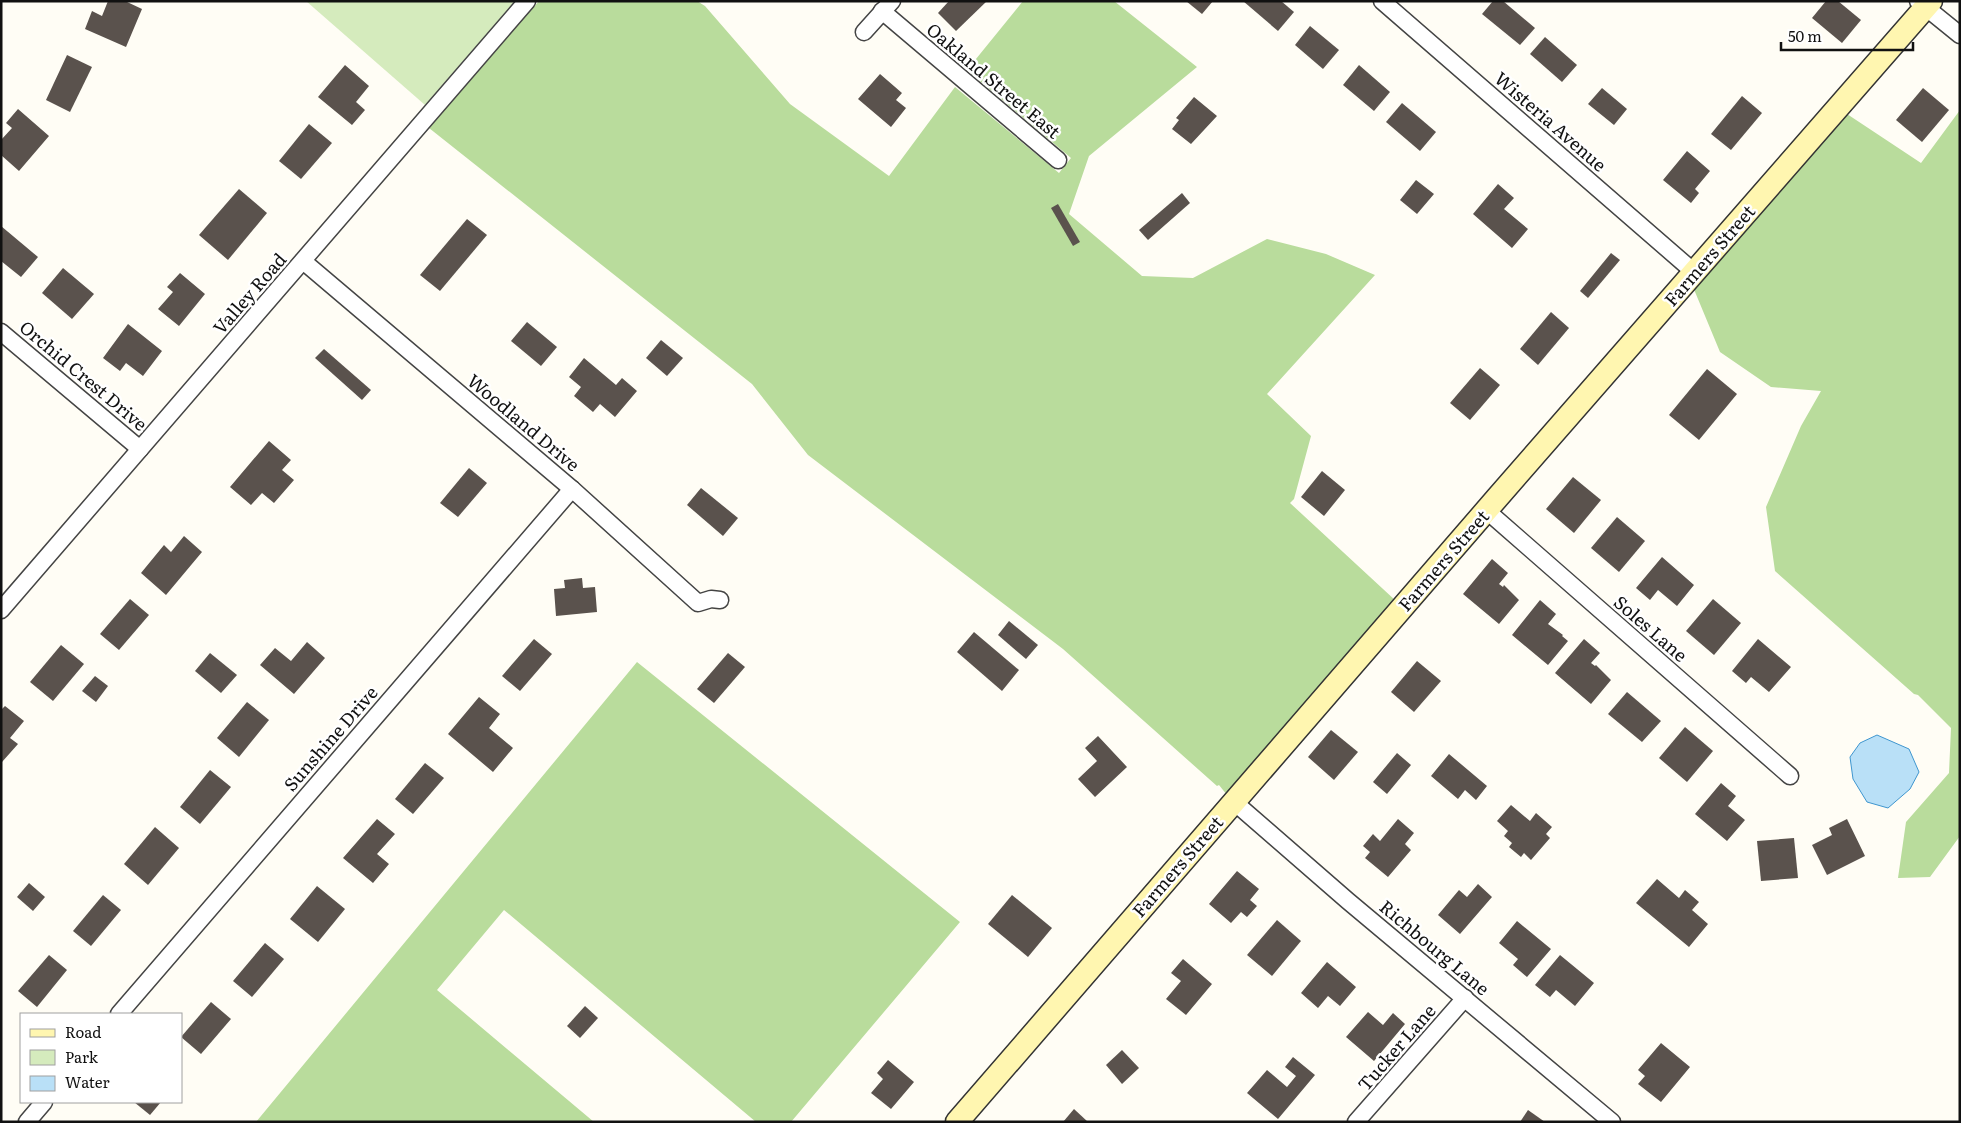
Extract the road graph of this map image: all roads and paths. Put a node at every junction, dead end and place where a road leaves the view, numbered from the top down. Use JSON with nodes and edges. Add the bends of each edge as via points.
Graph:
{"nodes":[{"id":1,"x":527,"y":1,"type":"edge"},
{"id":2,"x":1382,"y":1,"type":"edge"},
{"id":3,"x":1925,"y":3,"type":"edge"},
{"id":4,"x":887,"y":6,"type":"edge"},
{"id":5,"x":864,"y":32,"type":"dead end"},
{"id":6,"x":1960,"y":35,"type":"edge"},
{"id":7,"x":1058,"y":160,"type":"dead end"},
{"id":8,"x":303,"y":261,"type":"junction"},
{"id":9,"x":1694,"y":272,"type":"junction"},
{"id":10,"x":1,"y":332,"type":"edge"},
{"id":11,"x":140,"y":449,"type":"junction"},
{"id":12,"x":572,"y":490,"type":"junction"},
{"id":13,"x":1486,"y":510,"type":"junction"},
{"id":14,"x":720,"y":600,"type":"dead end"},
{"id":15,"x":1,"y":610,"type":"edge"},
{"id":16,"x":1790,"y":776,"type":"dead end"},
{"id":17,"x":1233,"y":801,"type":"junction"},
{"id":18,"x":1465,"y":998,"type":"junction"},
{"id":19,"x":120,"y":1013,"type":"edge"},
{"id":20,"x":43,"y":1103,"type":"edge"},
{"id":21,"x":27,"y":1122,"type":"edge"},
{"id":22,"x":957,"y":1122,"type":"edge"},
{"id":23,"x":1356,"y":1122,"type":"edge"},
{"id":24,"x":1612,"y":1122,"type":"edge"}],
"edges":[{"from":1,"to":8,"type":"street","name":"Valley Road"},
{"from":2,"to":9,"type":"street","name":"Wisteria Avenue"},
{"from":3,"to":6,"type":"street"},
{"from":3,"to":9,"type":"street","name":"Farmers Street"},
{"from":4,"to":5,"type":"street"},
{"from":4,"to":7,"type":"street","name":"Oakland Street East"},
{"from":8,"to":11,"type":"street","name":"Valley Road"},
{"from":8,"to":12,"type":"street","name":"Woodland Drive"},
{"from":9,"to":13,"type":"street","name":"Farmers Street"},
{"from":10,"to":11,"type":"street","name":"Orchid Crest Drive"},
{"from":11,"to":15,"type":"street","name":"Valley Road"},
{"from":12,"to":14,"type":"street","name":"Woodland Drive","via":[[691,598],[698,603]]},
{"from":12,"to":19,"type":"street","name":"Sunshine Drive"},
{"from":13,"to":16,"type":"street","name":"Soles Lane"},
{"from":13,"to":17,"type":"street","name":"Farmers Street"},
{"from":17,"to":18,"type":"street","name":"Richbourg Lane"},
{"from":17,"to":22,"type":"street","name":"Farmers Street"},
{"from":18,"to":23,"type":"street","name":"Tucker Lane"},
{"from":18,"to":24,"type":"street","name":"Richbourg Lane"},
{"from":20,"to":21,"type":"street"}]}
